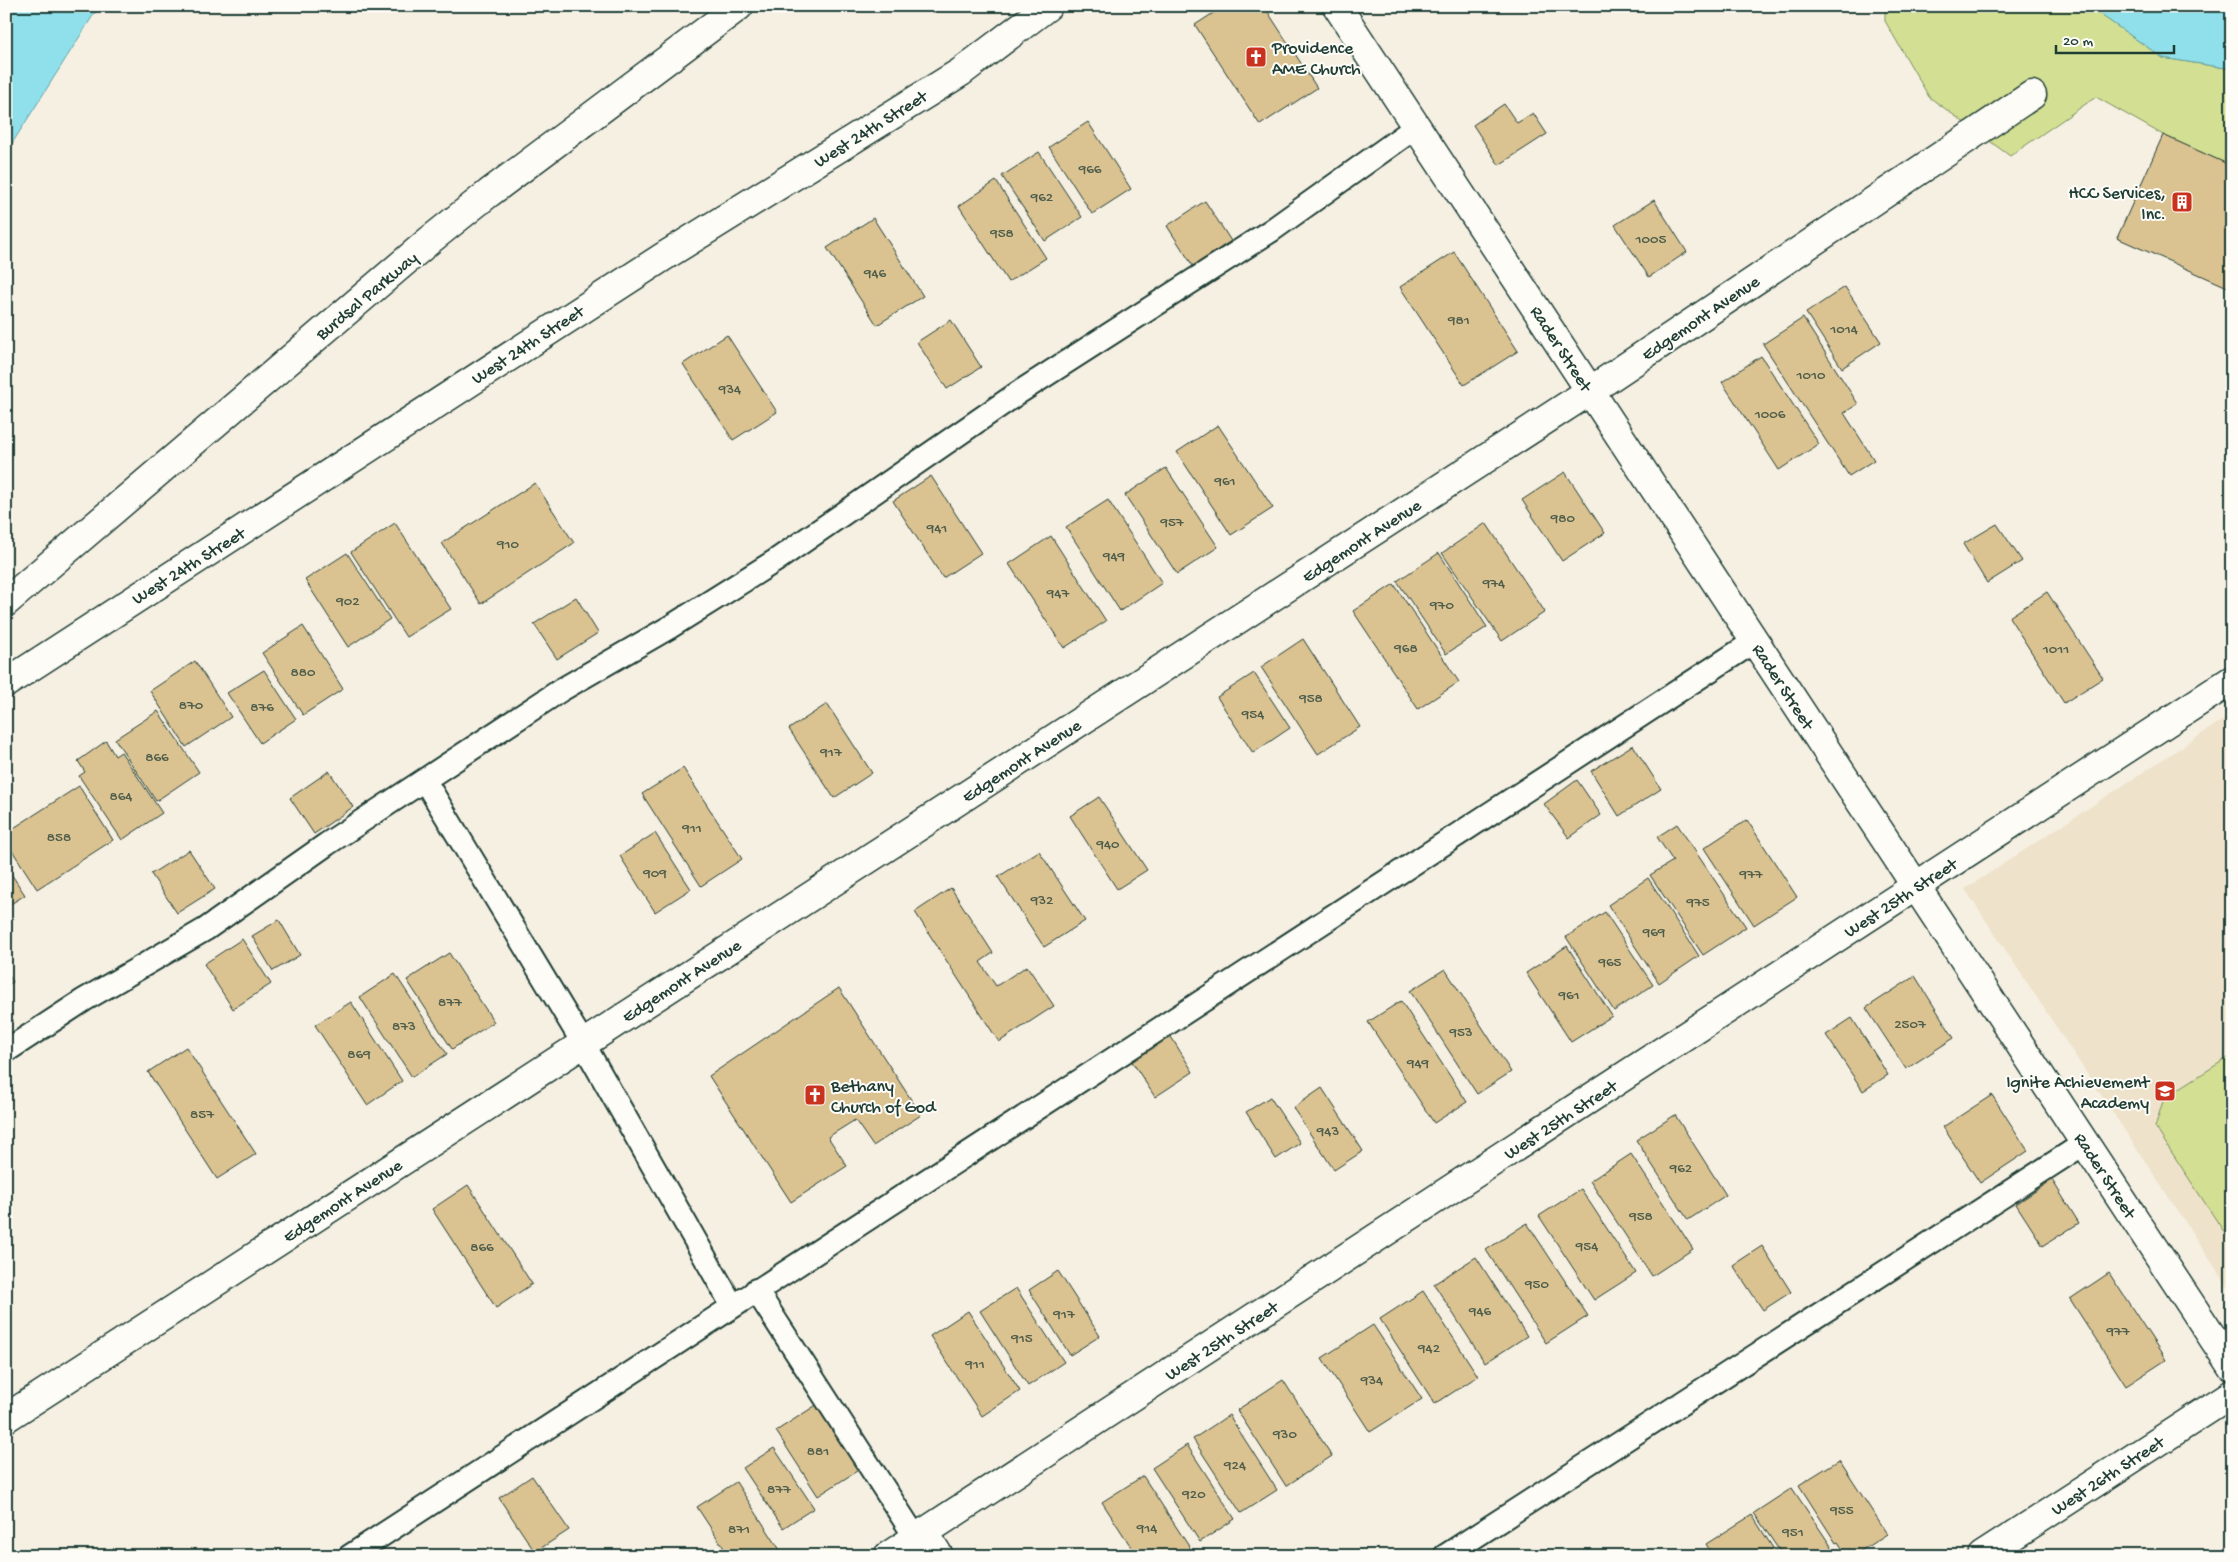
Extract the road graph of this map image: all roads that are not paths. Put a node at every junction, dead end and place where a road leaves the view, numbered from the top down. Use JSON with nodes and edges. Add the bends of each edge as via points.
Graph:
{"nodes":[{"id":1,"x":739,"y":6,"type":"edge"},
{"id":2,"x":1048,"y":6,"type":"edge"},
{"id":3,"x":1336,"y":6,"type":"edge"},
{"id":4,"x":2032,"y":95,"type":"dead end"},
{"id":5,"x":1416,"y":127,"type":"junction"},
{"id":6,"x":1590,"y":391,"type":"junction"},
{"id":7,"x":6,"y":602,"type":"edge"},
{"id":8,"x":1755,"y":641,"type":"junction"},
{"id":9,"x":2232,"y":680,"type":"edge"},
{"id":10,"x":6,"y":683,"type":"edge"},
{"id":11,"x":425,"y":781,"type":"junction"},
{"id":12,"x":1916,"y":886,"type":"junction"},
{"id":13,"x":583,"y":1043,"type":"junction"},
{"id":14,"x":6,"y":1051,"type":"edge"},
{"id":15,"x":2085,"y":1143,"type":"junction"},
{"id":16,"x":756,"y":1290,"type":"junction"},
{"id":17,"x":732,"y":1305,"type":"junction"},
{"id":18,"x":2232,"y":1367,"type":"edge"},
{"id":19,"x":2232,"y":1394,"type":"edge"},
{"id":20,"x":6,"y":1418,"type":"edge"},
{"id":21,"x":920,"y":1535,"type":"junction"},
{"id":22,"x":350,"y":1556,"type":"edge"},
{"id":23,"x":888,"y":1556,"type":"edge"},
{"id":24,"x":939,"y":1556,"type":"edge"},
{"id":25,"x":1444,"y":1556,"type":"edge"},
{"id":26,"x":1982,"y":1556,"type":"edge"}],
"edges":[{"from":1,"to":7,"type":"street","name":"Burdsal Parkway","via":[[430,240]]},
{"from":2,"to":10,"type":"street","name":"West 24th Street","via":[[961,72],[638,273]]},
{"from":3,"to":5,"type":"street","name":"Rader Street"},
{"from":4,"to":6,"type":"street","name":"Edgemont Avenue"},
{"from":5,"to":6,"type":"street","name":"Rader Street"},
{"from":5,"to":11,"type":"lane","via":[[1272,230],[1018,393],[775,561],[561,690]]},
{"from":6,"to":8,"type":"street","name":"Rader Street"},
{"from":6,"to":13,"type":"street","name":"Edgemont Avenue"},
{"from":8,"to":12,"type":"street","name":"Rader Street"},
{"from":8,"to":16,"type":"lane"},
{"from":9,"to":12,"type":"street","name":"West 25th Street"},
{"from":11,"to":13,"type":"lane"},
{"from":11,"to":14,"type":"lane","via":[[327,844],[206,929],[84,1000]]},
{"from":12,"to":15,"type":"street","name":"Rader Street"},
{"from":12,"to":21,"type":"street","name":"West 25th Street"},
{"from":13,"to":17,"type":"lane"},
{"from":13,"to":20,"type":"street","name":"Edgemont Avenue"},
{"from":15,"to":18,"type":"street","name":"Rader Street"},
{"from":15,"to":25,"type":"lane"},
{"from":16,"to":17,"type":"lane"},
{"from":16,"to":21,"type":"lane"},
{"from":17,"to":22,"type":"lane"},
{"from":19,"to":26,"type":"street","name":"West 26th Street"},
{"from":21,"to":23,"type":"street","name":"West 25th Street"},
{"from":21,"to":24,"type":"street"}]}
